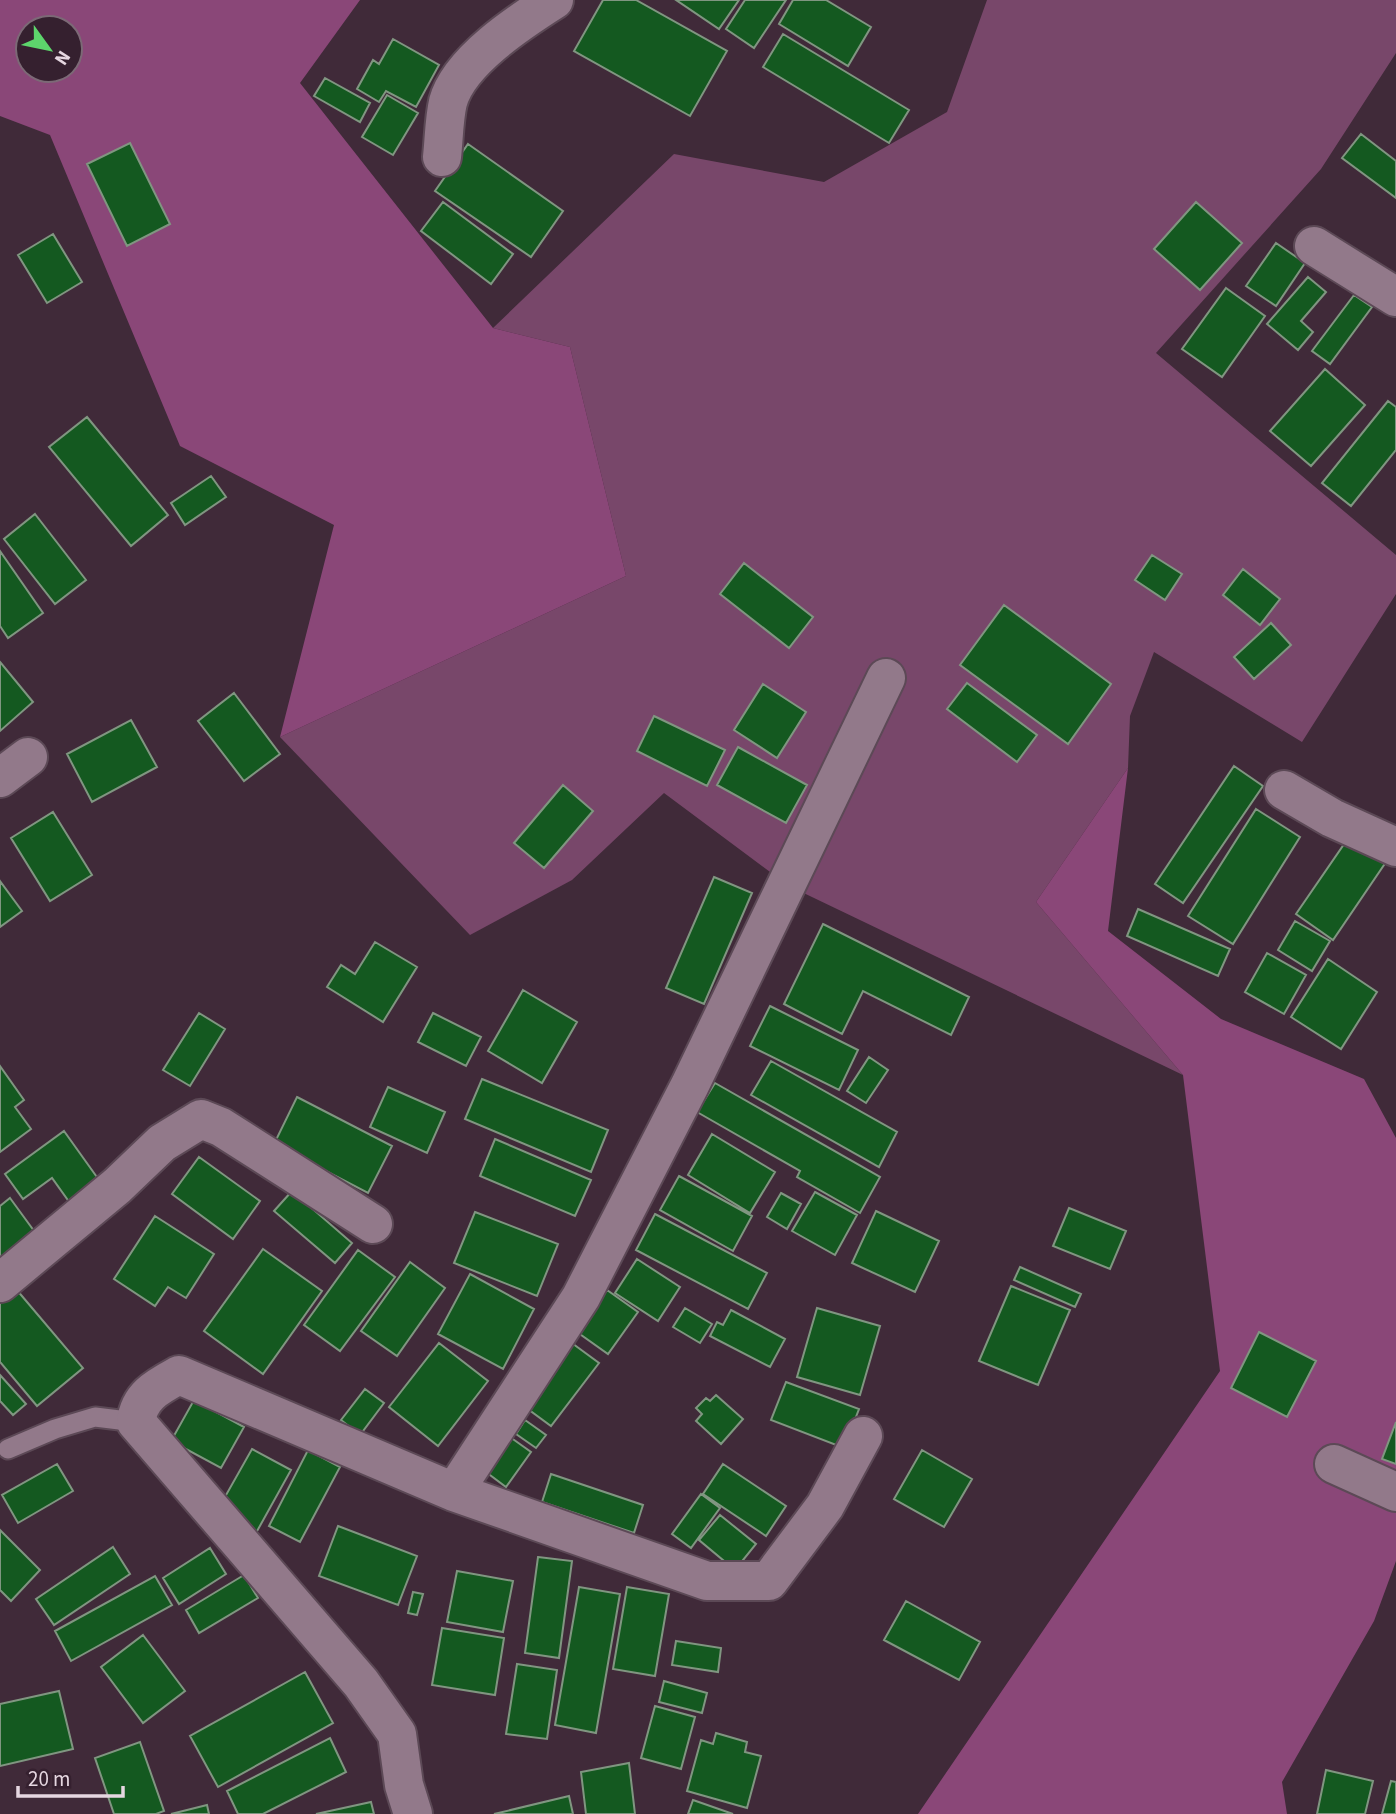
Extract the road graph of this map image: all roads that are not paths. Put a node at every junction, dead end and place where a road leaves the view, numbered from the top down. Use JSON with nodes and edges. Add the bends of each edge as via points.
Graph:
{"nodes":[{"id":1,"x":554,"y":0,"type":"edge"},
{"id":2,"x":442,"y":157,"type":"dead end"},
{"id":3,"x":1314,"y":246,"type":"dead end"},
{"id":4,"x":1396,"y":297,"type":"edge"},
{"id":5,"x":886,"y":678,"type":"dead end"},
{"id":6,"x":1284,"y":790,"type":"dead end"},
{"id":7,"x":1396,"y":847,"type":"edge"},
{"id":8,"x":373,"y":1224,"type":"dead end"},
{"id":9,"x":0,"y":1283,"type":"edge"},
{"id":10,"x":136,"y":1422,"type":"junction"},
{"id":11,"x":863,"y":1436,"type":"dead end"},
{"id":12,"x":8,"y":1449,"type":"dead end"},
{"id":13,"x":1334,"y":1464,"type":"dead end"},
{"id":14,"x":454,"y":1492,"type":"junction"},
{"id":15,"x":1396,"y":1492,"type":"edge"},
{"id":16,"x":413,"y":1814,"type":"edge"}],
"edges":[{"from":1,"to":2,"type":"street","via":[[516,23],[459,80],[449,100]]},
{"from":3,"to":4,"type":"street"},
{"from":5,"to":14,"type":"street","via":[[690,1085],[581,1297]]},
{"from":6,"to":7,"type":"street"},
{"from":8,"to":9,"type":"street","via":[[221,1127],[201,1119],[163,1143]]},
{"from":10,"to":12,"type":"lane","via":[[95,1417]]},
{"from":10,"to":14,"type":"street","via":[[138,1408],[151,1390],[179,1375]]},
{"from":10,"to":16,"type":"street","via":[[361,1683],[397,1734]]},
{"from":11,"to":14,"type":"street","via":[[825,1506],[769,1581],[707,1581]]},
{"from":13,"to":15,"type":"street"}]}
